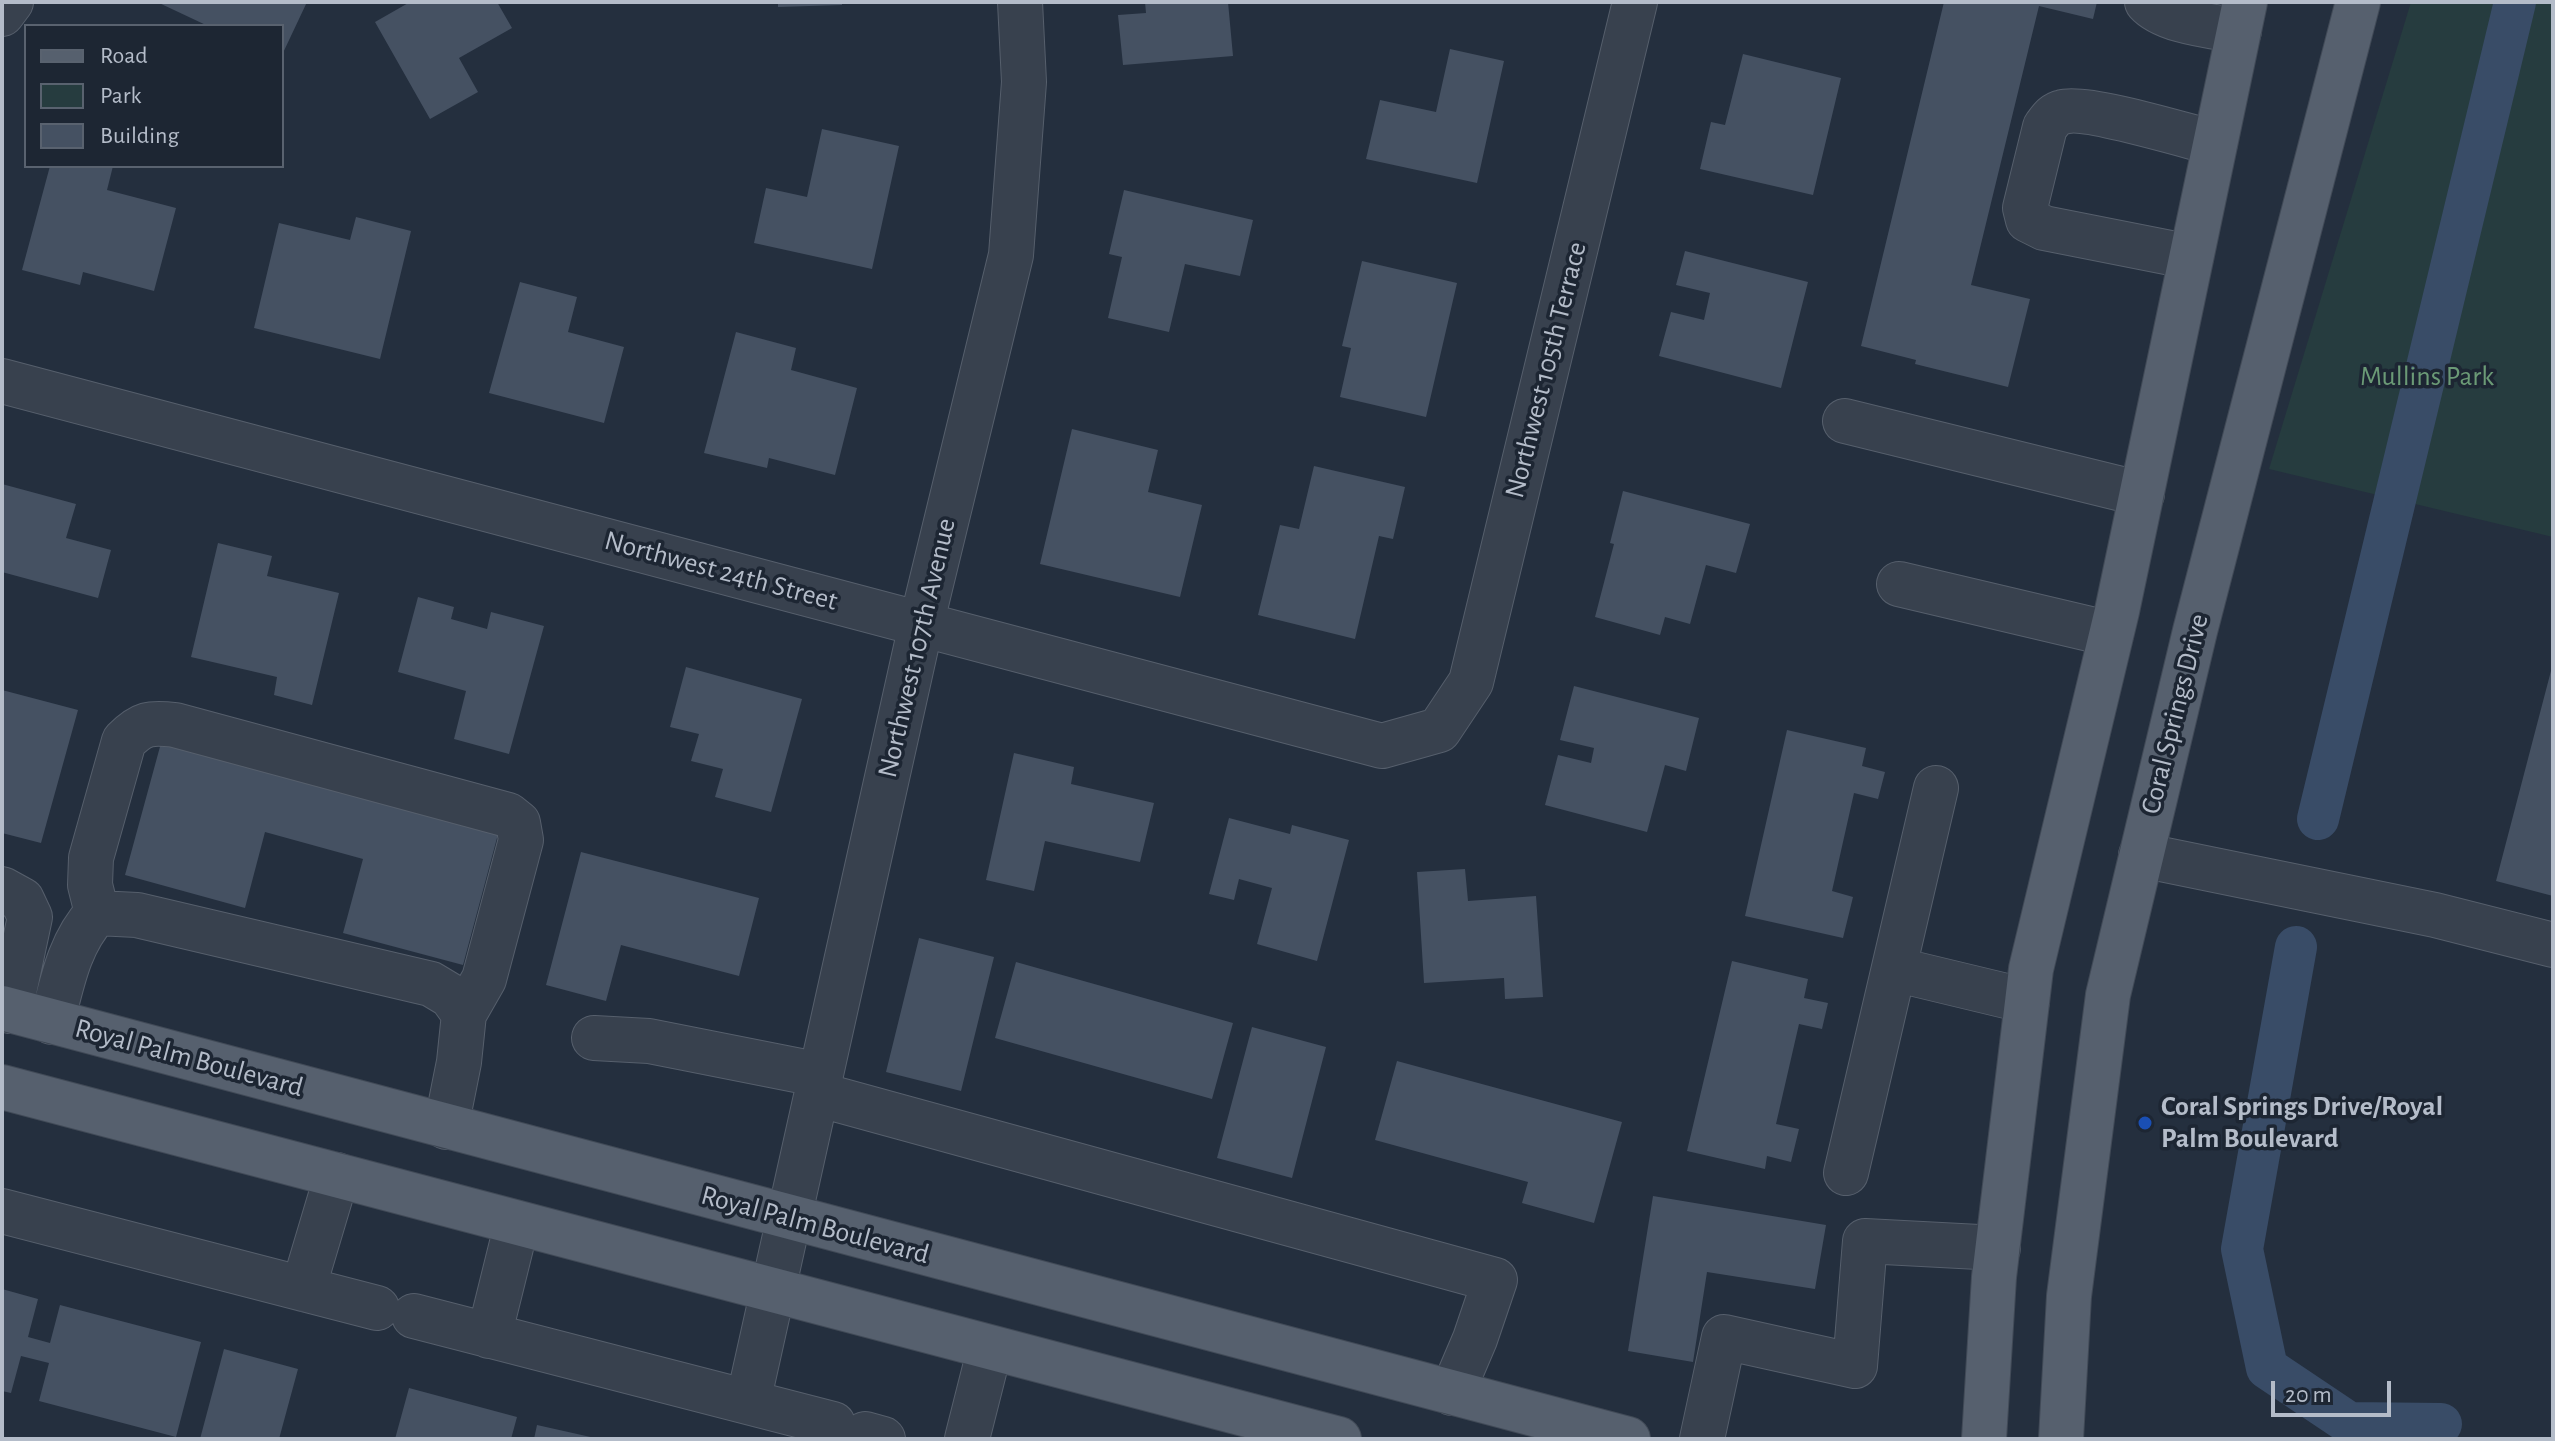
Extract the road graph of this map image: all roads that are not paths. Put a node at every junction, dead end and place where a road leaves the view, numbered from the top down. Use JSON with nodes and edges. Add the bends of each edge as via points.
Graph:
{"nodes":[{"id":1,"x":11,"y":2,"type":"edge"},
{"id":2,"x":1020,"y":2,"type":"edge"},
{"id":3,"x":1635,"y":2,"type":"edge"},
{"id":4,"x":2147,"y":2,"type":"edge"},
{"id":5,"x":2358,"y":2,"type":"edge"},
{"id":6,"x":2,"y":14,"type":"edge"},
{"id":7,"x":2242,"y":17,"type":"edge"},
{"id":8,"x":2215,"y":143,"type":"junction"},
{"id":9,"x":2191,"y":257,"type":"junction"},
{"id":10,"x":2,"y":381,"type":"edge"},
{"id":11,"x":1845,"y":421,"type":"dead end"},
{"id":12,"x":2142,"y":494,"type":"junction"},
{"id":13,"x":1899,"y":584,"type":"dead end"},
{"id":14,"x":921,"y":625,"type":"junction"},
{"id":15,"x":2111,"y":634,"type":"junction"},
{"id":16,"x":1439,"y":730,"type":"joint"},
{"id":17,"x":1936,"y":788,"type":"dead end"},
{"id":18,"x":2141,"y":855,"type":"junction"},
{"id":19,"x":2,"y":889,"type":"edge"},
{"id":20,"x":97,"y":913,"type":"junction"},
{"id":21,"x":2553,"y":945,"type":"edge"},
{"id":22,"x":1894,"y":969,"type":"junction"},
{"id":23,"x":2027,"y":1001,"type":"junction"},
{"id":24,"x":6,"y":1010,"type":"edge"},
{"id":25,"x":464,"y":1014,"type":"junction"},
{"id":26,"x":52,"y":1022,"type":"junction"},
{"id":27,"x":594,"y":1038,"type":"dead end"},
{"id":28,"x":819,"y":1085,"type":"junction"},
{"id":29,"x":2,"y":1087,"type":"edge"},
{"id":30,"x":446,"y":1127,"type":"junction"},
{"id":31,"x":1846,"y":1173,"type":"dead end"},
{"id":32,"x":337,"y":1175,"type":"junction"},
{"id":33,"x":2,"y":1211,"type":"edge"},
{"id":34,"x":790,"y":1219,"type":"junction"},
{"id":35,"x":517,"y":1223,"type":"junction"},
{"id":36,"x":1998,"y":1248,"type":"junction"},
{"id":37,"x":303,"y":1289,"type":"junction"},
{"id":38,"x":774,"y":1290,"type":"junction"},
{"id":39,"x":489,"y":1336,"type":"junction"},
{"id":40,"x":990,"y":1348,"type":"junction"},
{"id":41,"x":1452,"y":1393,"type":"junction"},
{"id":42,"x":748,"y":1402,"type":"junction"},
{"id":43,"x":860,"y":1433,"type":"edge"},
{"id":44,"x":967,"y":1439,"type":"edge"},
{"id":45,"x":1339,"y":1439,"type":"edge"},
{"id":46,"x":1628,"y":1439,"type":"edge"},
{"id":47,"x":1702,"y":1439,"type":"edge"},
{"id":48,"x":1984,"y":1439,"type":"edge"},
{"id":49,"x":2061,"y":1439,"type":"edge"}],
"edges":[{"from":1,"to":6,"type":"street"},
{"from":2,"to":14,"type":"street","name":"Northwest 107th Avenue","via":[[1024,82],[1011,255]]},
{"from":3,"to":16,"type":"street","name":"Northwest 105th Terrace","via":[[1471,682]]},
{"from":4,"to":7,"type":"street","via":[[2184,20]]},
{"from":5,"to":18,"type":"main road","name":"Coral Springs Drive"},
{"from":7,"to":8,"type":"main road"},
{"from":8,"to":9,"type":"main road"},
{"from":8,"to":9,"type":"street","via":[[2066,110],[2052,116],[2045,127],[2025,208],[2028,220],[2044,228]]},
{"from":9,"to":12,"type":"main road"},
{"from":10,"to":14,"type":"street","name":"Northwest 24th Street"},
{"from":11,"to":12,"type":"street"},
{"from":12,"to":15,"type":"main road"},
{"from":13,"to":15,"type":"street"},
{"from":14,"to":16,"type":"street","name":"Northwest 24th Street","via":[[1382,746]]},
{"from":14,"to":28,"type":"street","name":"Northwest 107th Avenue"},
{"from":15,"to":23,"type":"main road"},
{"from":17,"to":22,"type":"street"},
{"from":18,"to":21,"type":"street","via":[[2435,915]]},
{"from":18,"to":49,"type":"main road","name":"Coral Springs Drive","via":[[2108,995],[2069,1296]]},
{"from":19,"to":24,"type":"street","via":[[22,900],[30,917]]},
{"from":20,"to":25,"type":"street","via":[[137,915],[431,984],[451,996]]},
{"from":20,"to":25,"type":"street","via":[[91,858],[124,741],[154,723],[508,815],[518,823],[521,840],[484,979]]},
{"from":20,"to":26,"type":"street","via":[[68,961]]},
{"from":22,"to":23,"type":"street"},
{"from":22,"to":31,"type":"street"},
{"from":23,"to":36,"type":"main road"},
{"from":24,"to":26,"type":"main road","name":"Royal Palm Boulevard"},
{"from":25,"to":30,"type":"street"},
{"from":26,"to":30,"type":"main road","name":"Royal Palm Boulevard"},
{"from":27,"to":28,"type":"street","via":[[649,1041]]},
{"from":28,"to":34,"type":"street","name":"Northwest 107th Avenue"},
{"from":28,"to":41,"type":"street","via":[[1495,1280]]},
{"from":29,"to":32,"type":"main road"},
{"from":30,"to":34,"type":"main road","name":"Royal Palm Boulevard"},
{"from":32,"to":35,"type":"main road"},
{"from":32,"to":37,"type":"street"},
{"from":33,"to":37,"type":"street"},
{"from":34,"to":38,"type":"street","name":"Northwest 107th Avenue"},
{"from":34,"to":41,"type":"main road","name":"Royal Palm Boulevard"},
{"from":35,"to":38,"type":"main road"},
{"from":35,"to":39,"type":"street"},
{"from":36,"to":47,"type":"street","via":[[1865,1241],[1855,1366],[1724,1337]]},
{"from":36,"to":48,"type":"main road"},
{"from":37,"to":39,"type":"street"},
{"from":38,"to":40,"type":"main road"},
{"from":38,"to":42,"type":"street","name":"Northwest 107th Avenue"},
{"from":39,"to":42,"type":"street"},
{"from":40,"to":44,"type":"street"},
{"from":40,"to":45,"type":"main road"},
{"from":41,"to":46,"type":"main road","name":"Royal Palm Boulevard"},
{"from":42,"to":43,"type":"street"}]}
